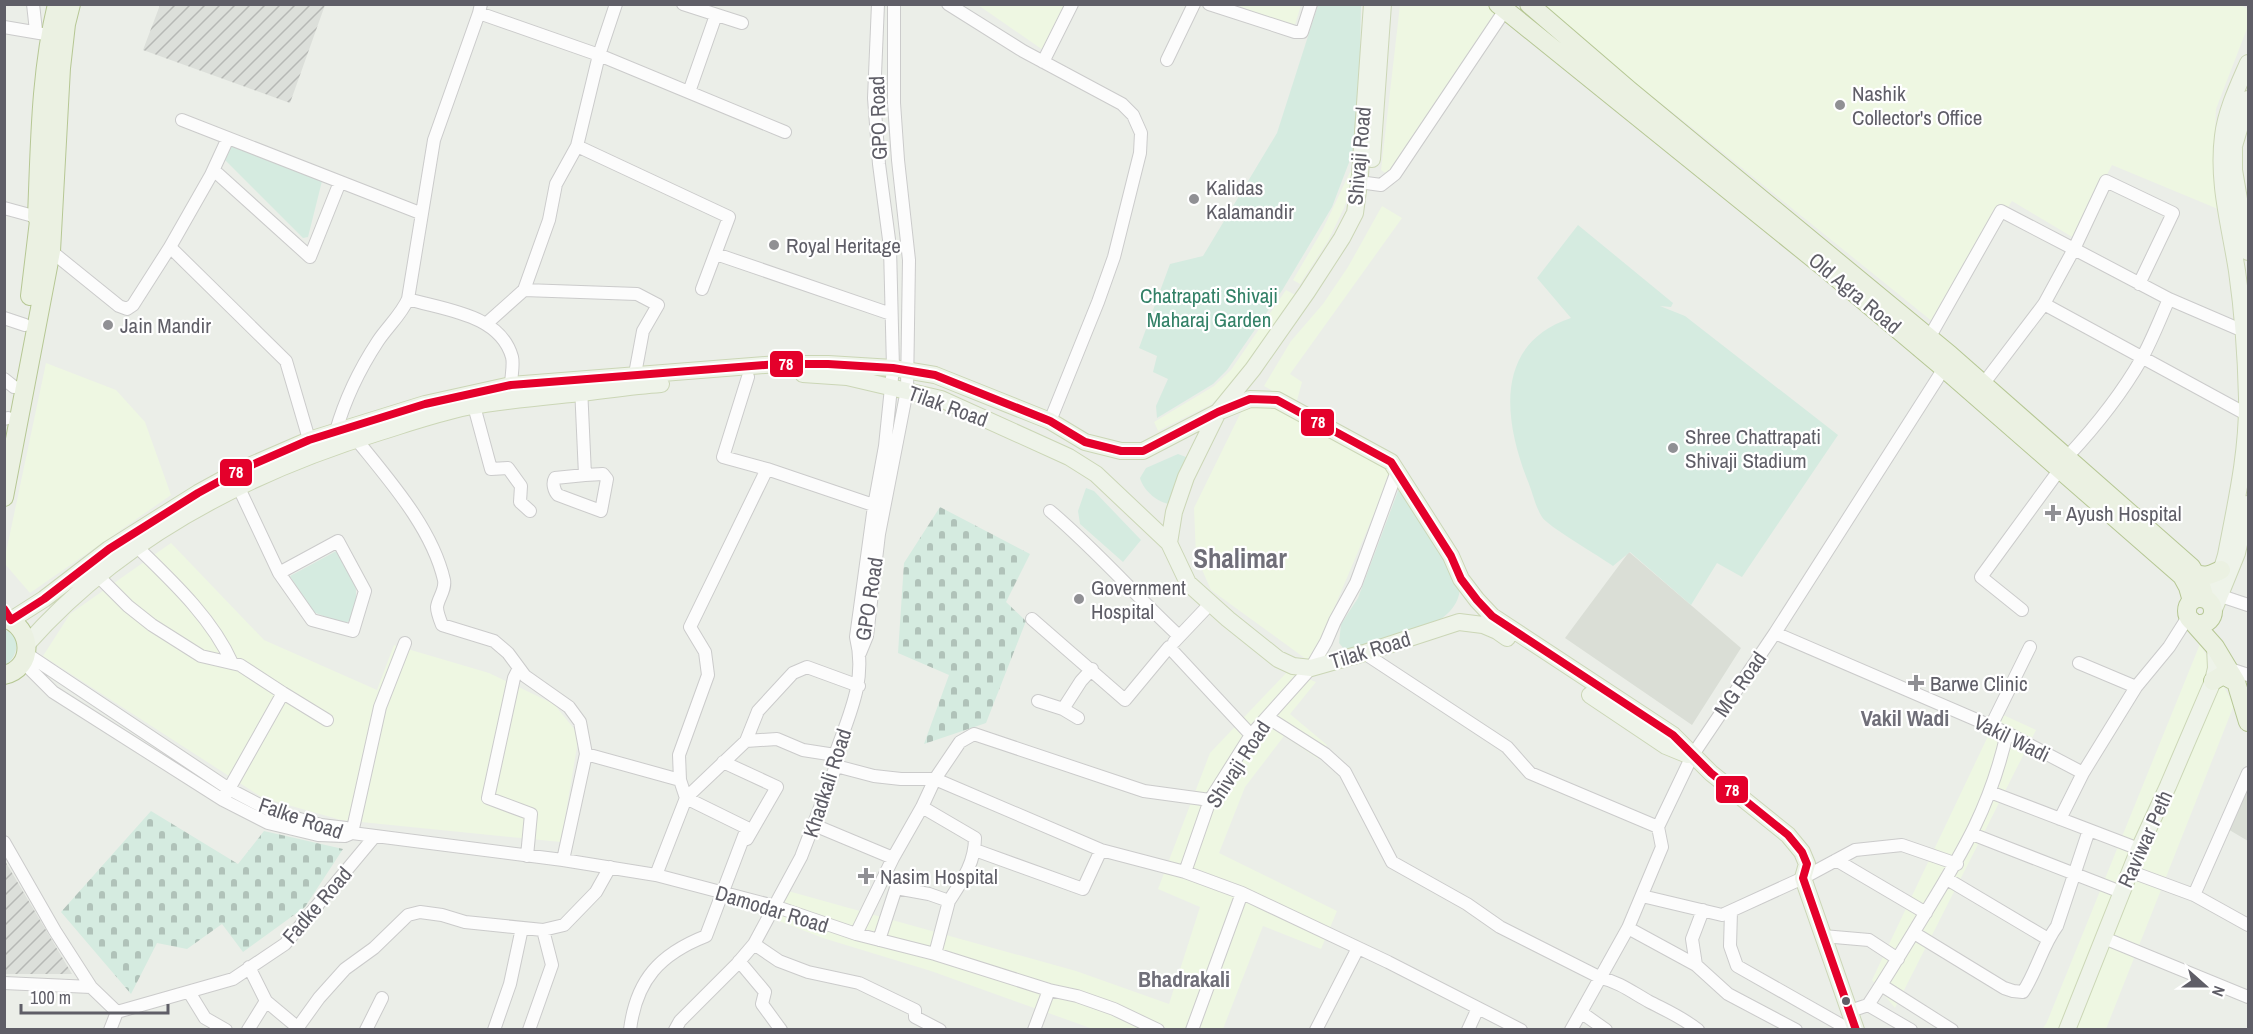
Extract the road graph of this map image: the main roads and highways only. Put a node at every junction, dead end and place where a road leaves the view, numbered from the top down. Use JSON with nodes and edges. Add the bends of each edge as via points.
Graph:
{"nodes":[{"id":1,"x":57,"y":4,"type":"edge"},
{"id":2,"x":71,"y":4,"type":"edge"},
{"id":3,"x":1372,"y":4,"type":"edge"},
{"id":4,"x":1383,"y":4,"type":"edge"},
{"id":5,"x":1529,"y":4,"type":"edge"},
{"id":6,"x":1502,"y":7,"type":"edge"},
{"id":7,"x":50,"y":34,"type":"junction"},
{"id":8,"x":2248,"y":63,"type":"edge"},
{"id":9,"x":2248,"y":99,"type":"edge"},
{"id":10,"x":1364,"y":183,"type":"junction"},
{"id":11,"x":44,"y":249,"type":"junction"},
{"id":12,"x":2248,"y":252,"type":"edge"},
{"id":13,"x":2246,"y":332,"type":"edge"},
{"id":14,"x":1948,"y":362,"type":"junction"},
{"id":15,"x":9,"y":383,"type":"edge"},
{"id":16,"x":581,"y":387,"type":"junction"},
{"id":17,"x":1250,"y":399,"type":"junction"},
{"id":18,"x":1218,"y":412,"type":"junction"},
{"id":19,"x":6,"y":424,"type":"edge"},
{"id":20,"x":311,"y":446,"type":"junction"},
{"id":21,"x":2063,"y":463,"type":"junction"},
{"id":22,"x":2245,"y":467,"type":"edge"},
{"id":23,"x":4,"y":497,"type":"edge"},
{"id":24,"x":2248,"y":504,"type":"edge"},
{"id":25,"x":1169,"y":543,"type":"junction"},
{"id":26,"x":2244,"y":543,"type":"edge"},
{"id":27,"x":2221,"y":570,"type":"junction"},
{"id":28,"x":2195,"y":574,"type":"junction"},
{"id":29,"x":1472,"y":592,"type":"junction"},
{"id":30,"x":2202,"y":608,"type":"junction"},
{"id":31,"x":7,"y":616,"type":"edge"},
{"id":32,"x":1458,"y":622,"type":"junction"},
{"id":33,"x":2215,"y":647,"type":"junction"},
{"id":34,"x":26,"y":653,"type":"junction"},
{"id":35,"x":4,"y":675,"type":"edge"},
{"id":36,"x":2237,"y":675,"type":"edge"},
{"id":37,"x":2213,"y":681,"type":"junction"},
{"id":38,"x":2248,"y":722,"type":"edge"},
{"id":39,"x":1692,"y":756,"type":"junction"},
{"id":40,"x":1856,"y":1029,"type":"edge"},
{"id":41,"x":2069,"y":1029,"type":"edge"}],
"edges":[{"from":1,"to":7,"type":"highway"},
{"from":2,"to":7,"type":"highway"},
{"from":3,"to":10,"type":"main road","name":"Shivaji Road"},
{"from":4,"to":10,"type":"main road","name":"Shivaji Road"},
{"from":5,"to":14,"type":"highway","name":"Old Agra Road","via":[[1929,338]]},
{"from":6,"to":14,"type":"highway","name":"Old Agra Road","via":[[1825,268]]},
{"from":7,"to":11,"type":"highway","via":[[42,103],[46,216],[39,221]]},
{"from":8,"to":13,"type":"main road","via":[[2234,94],[2223,134],[2221,161]]},
{"from":9,"to":12,"type":"main road","via":[[2234,146],[2234,170]]},
{"from":10,"to":17,"type":"main road","name":"Shivaji Road","via":[[1366,212],[1353,240],[1256,380]]},
{"from":10,"to":18,"type":"main road","name":"Shivaji Road","via":[[1342,238],[1253,369]]},
{"from":11,"to":15,"type":"highway"},
{"from":11,"to":23,"type":"highway"},
{"from":13,"to":22,"type":"main road"},
{"from":14,"to":21,"type":"highway","name":"Old Agra Road"},
{"from":14,"to":21,"type":"highway","name":"Old Agra Road","via":[[1984,383]]},
{"from":15,"to":19,"type":"highway"},
{"from":16,"to":18,"type":"main road","name":"Tilak Road","via":[[635,374],[777,364],[901,369],[935,375],[1050,421],[1085,442],[1121,452],[1143,451]]},
{"from":16,"to":20,"type":"main road","name":"Tilak Road","via":[[474,406],[356,439]]},
{"from":16,"to":20,"type":"main road","name":"Tilak Road","via":[[511,385],[425,404],[336,431]]},
{"from":16,"to":25,"type":"main road","name":"Tilak Road","via":[[798,374],[847,377],[941,399],[1069,457],[1096,474]]},
{"from":17,"to":18,"type":"main road","name":"Tilak Road"},
{"from":17,"to":29,"type":"main road","name":"Tilak Road","via":[[1277,400],[1391,462]]},
{"from":18,"to":25,"type":"main road","name":"Shivaji Road","via":[[1186,477]]},
{"from":20,"to":31,"type":"main road","name":"Tilak Road","via":[[240,470],[198,493],[109,549],[44,598]]},
{"from":20,"to":34,"type":"main road","name":"Tilak Road","via":[[136,546],[56,611]]},
{"from":21,"to":28,"type":"highway","name":"Old Agra Road"},
{"from":21,"to":30,"type":"highway","name":"Old Agra Road","via":[[2182,576]]},
{"from":22,"to":27,"type":"main road"},
{"from":24,"to":26,"type":"main road"},
{"from":25,"to":32,"type":"main road","name":"Tilak Road","via":[[1188,583],[1278,659],[1293,666],[1311,668]]},
{"from":26,"to":30,"type":"main road"},
{"from":27,"to":28,"type":"highway","via":[[2210,576]]},
{"from":27,"to":30,"type":"main road"},
{"from":28,"to":30,"type":"highway","name":"Old Agra Road"},
{"from":29,"to":32,"type":"main road"},
{"from":29,"to":39,"type":"main road","name":"Tilak Road","via":[[1492,616],[1673,735]]},
{"from":30,"to":33,"type":"highway","name":"Old Agra Road"},
{"from":31,"to":34,"type":"highway","via":[[22,630]]},
{"from":32,"to":39,"type":"main road","name":"Tilak Road","via":[[1497,631],[1666,746]]},
{"from":33,"to":36,"type":"highway","name":"Old Agra Road"},
{"from":33,"to":37,"type":"main road","name":"Raviwar Peth"},
{"from":34,"to":35,"type":"highway","via":[[17,669]]},
{"from":36,"to":37,"type":"highway","via":[[2223,675]]},
{"from":36,"to":38,"type":"highway","name":"Old Agra Road"},
{"from":37,"to":41,"type":"main road","name":"Raviwar Peth","via":[[2129,872]]},
{"from":39,"to":40,"type":"main road","name":"Tilak Road","via":[[1788,835],[1802,852],[1807,864],[1803,878]]}]}
